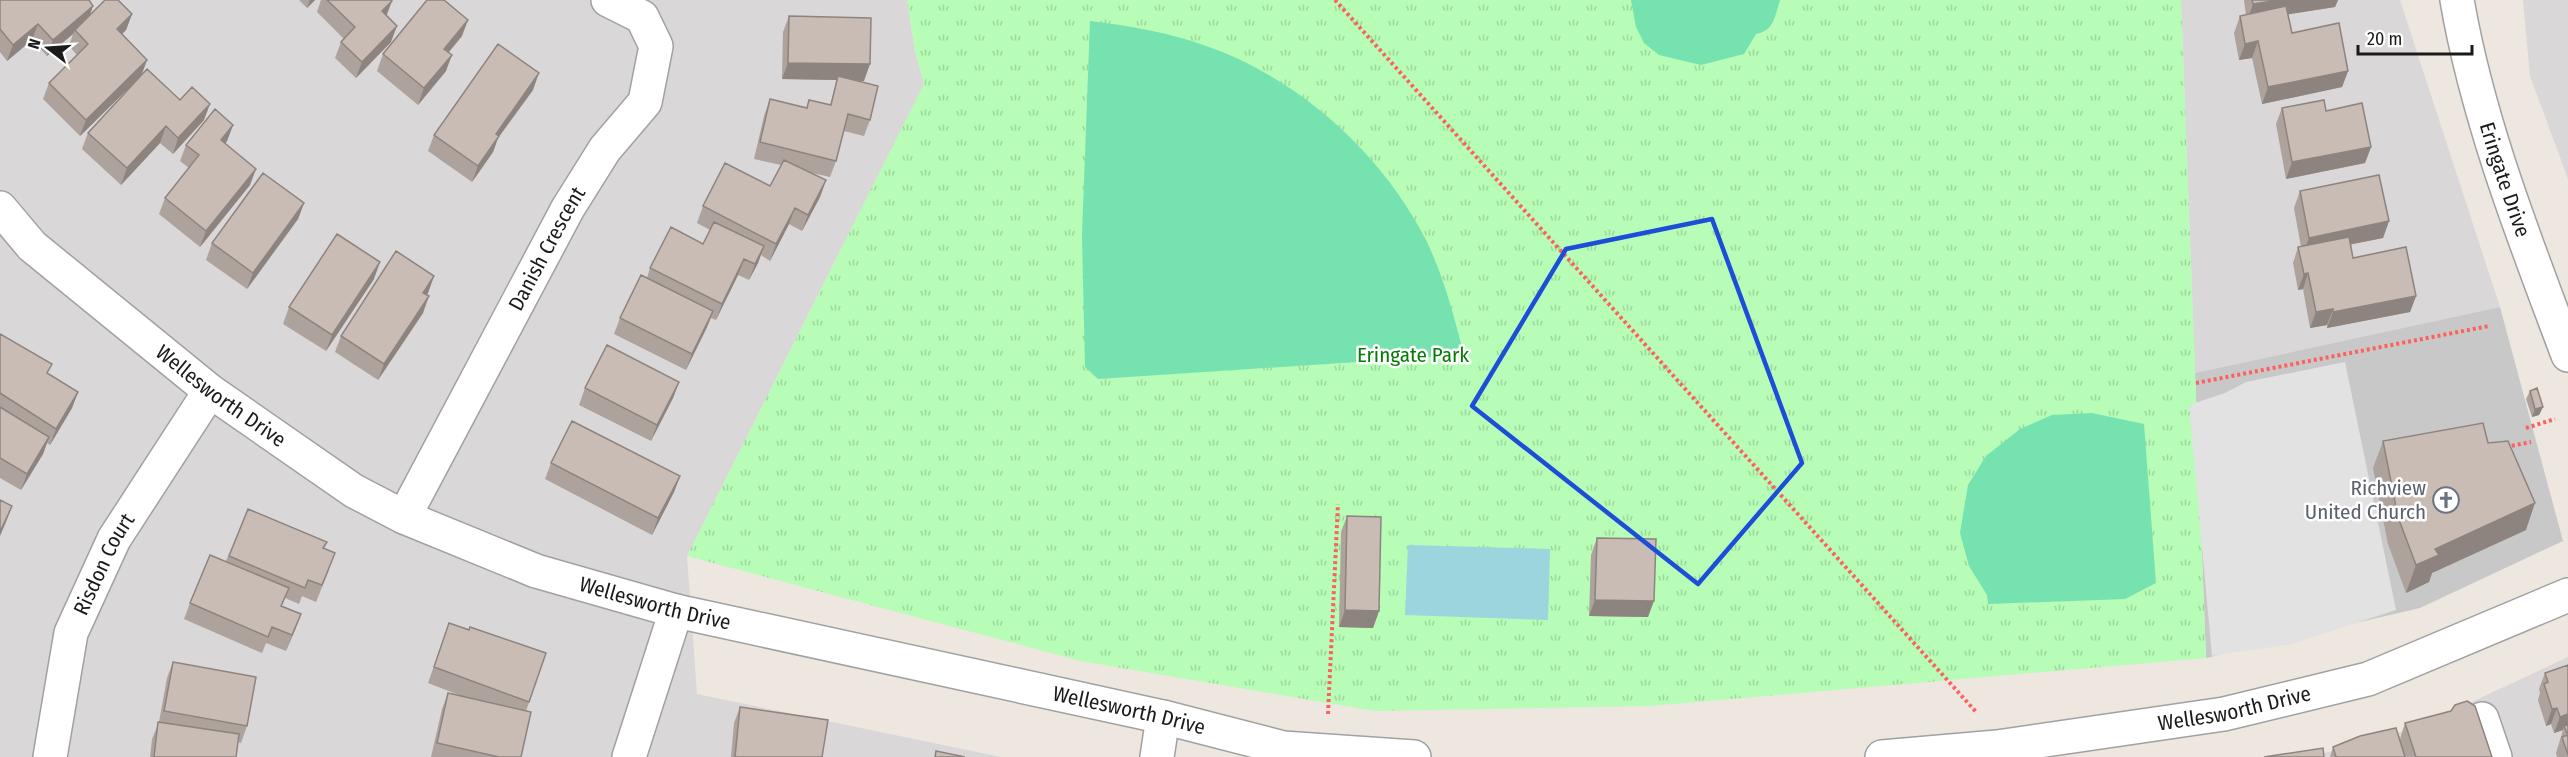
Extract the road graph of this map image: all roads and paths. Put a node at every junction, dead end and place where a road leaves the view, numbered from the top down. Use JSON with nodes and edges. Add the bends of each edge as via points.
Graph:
{"nodes":[{"id":1,"x":608,"y":0,"type":"edge"},
{"id":2,"x":1335,"y":0,"type":"edge"},
{"id":3,"x":2457,"y":0,"type":"edge"},
{"id":4,"x":0,"y":208,"type":"edge"},
{"id":5,"x":2489,"y":326,"type":"dead end"},
{"id":6,"x":2568,"y":356,"type":"edge"},
{"id":7,"x":2196,"y":383,"type":"dead end"},
{"id":8,"x":210,"y":391,"type":"junction"},
{"id":9,"x":2555,"y":419,"type":"dead end"},
{"id":10,"x":2526,"y":428,"type":"dead end"},
{"id":11,"x":2531,"y":442,"type":"dead end"},
{"id":12,"x":2498,"y":448,"type":"edge"},
{"id":13,"x":1338,"y":504,"type":"dead end"},
{"id":14,"x":404,"y":517,"type":"junction"},
{"id":15,"x":2568,"y":595,"type":"edge"},
{"id":16,"x":676,"y":611,"type":"junction"},
{"id":17,"x":1163,"y":717,"type":"junction"},
{"id":18,"x":2482,"y":719,"type":"edge"},
{"id":19,"x":2114,"y":744,"type":"edge"},
{"id":20,"x":1997,"y":747,"type":"junction"},
{"id":21,"x":1327,"y":751,"type":"junction"},
{"id":22,"x":50,"y":757,"type":"edge"},
{"id":23,"x":629,"y":757,"type":"edge"},
{"id":24,"x":1157,"y":757,"type":"edge"},
{"id":25,"x":1414,"y":757,"type":"edge"},
{"id":26,"x":1882,"y":757,"type":"edge"},
{"id":27,"x":2495,"y":757,"type":"edge"}],
"edges":[{"from":1,"to":14,"type":"street","name":"Danish Crescent","via":[[642,17],[656,46],[645,102],[605,149],[568,208]]},
{"from":2,"to":20,"type":"path","via":[[1979,714]]},
{"from":3,"to":6,"type":"street","name":"Eringate Drive","via":[[2469,59],[2497,155]]},
{"from":4,"to":8,"type":"street","name":"Wellesworth Drive","via":[[32,246]]},
{"from":5,"to":7,"type":"path"},
{"from":8,"to":14,"type":"street","name":"Wellesworth Drive","via":[[354,491]]},
{"from":8,"to":22,"type":"street","name":"Risdon Court","via":[[114,539],[71,633]]},
{"from":9,"to":10,"type":"path"},
{"from":11,"to":12,"type":"path"},
{"from":13,"to":21,"type":"path"},
{"from":14,"to":16,"type":"street","name":"Wellesworth Drive","via":[[536,571]]},
{"from":15,"to":19,"type":"street","name":"Wellesworth Drive","via":[[2368,679]]},
{"from":16,"to":17,"type":"street","name":"Wellesworth Drive"},
{"from":16,"to":23,"type":"street"},
{"from":17,"to":21,"type":"street","name":"Wellesworth Drive","via":[[1283,748]]},
{"from":17,"to":24,"type":"street"},
{"from":18,"to":27,"type":"street"},
{"from":19,"to":20,"type":"street","name":"Wellesworth Drive"},
{"from":20,"to":26,"type":"street","name":"Wellesworth Drive"},
{"from":21,"to":25,"type":"street","name":"Wellesworth Drive"}]}
